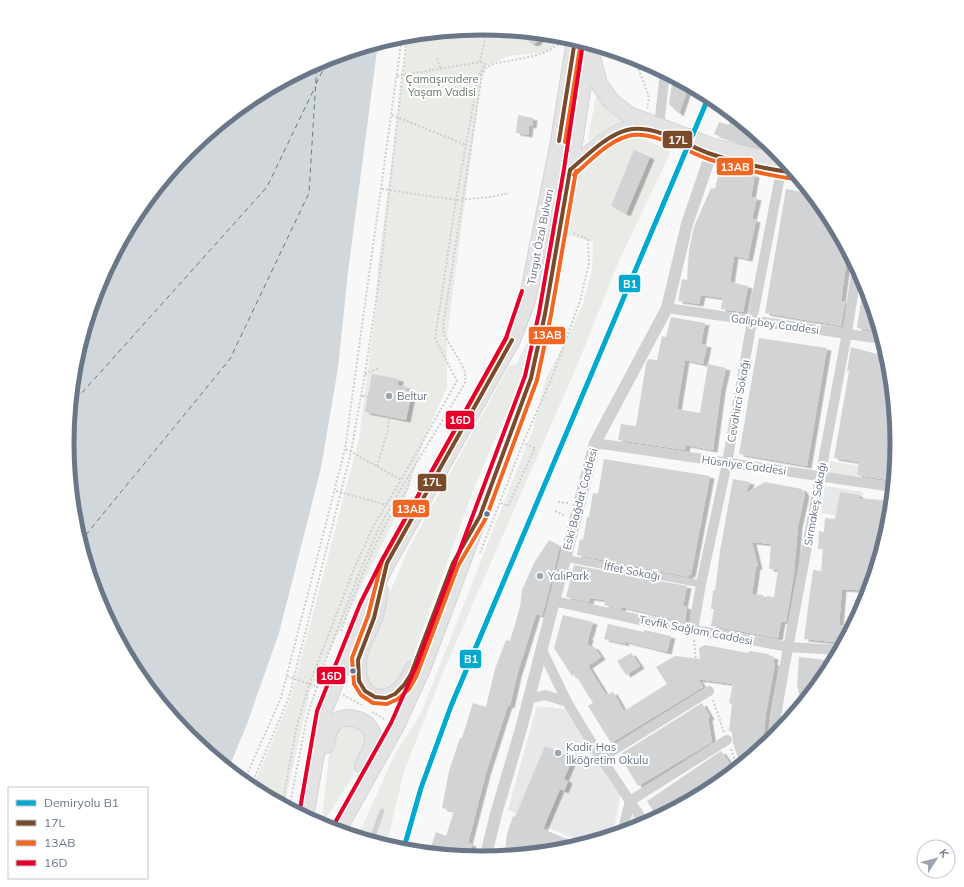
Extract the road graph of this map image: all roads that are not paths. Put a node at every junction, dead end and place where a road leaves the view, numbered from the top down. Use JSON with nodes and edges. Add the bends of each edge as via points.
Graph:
{"nodes":[{"id":1,"x":583,"y":48,"type":"edge"},
{"id":2,"x":583,"y":48,"type":"edge"},
{"id":3,"x":586,"y":49,"type":"edge"},
{"id":4,"x":664,"y":78,"type":"edge"},
{"id":5,"x":660,"y":126,"type":"junction"},
{"id":6,"x":712,"y":151,"type":"junction"},
{"id":7,"x":779,"y":164,"type":"edge"},
{"id":8,"x":784,"y":169,"type":"edge"},
{"id":9,"x":570,"y":170,"type":"junction"},
{"id":10,"x":855,"y":279,"type":"edge"},
{"id":11,"x":667,"y":308,"type":"junction"},
{"id":12,"x":752,"y":321,"type":"junction"},
{"id":13,"x":848,"y":333,"type":"junction"},
{"id":14,"x":877,"y":338,"type":"edge"},
{"id":15,"x":595,"y":443,"type":"junction"},
{"id":16,"x":727,"y":463,"type":"junction"},
{"id":17,"x":820,"y":476,"type":"junction"},
{"id":18,"x":888,"y":486,"type":"edge"},
{"id":19,"x":480,"y":516,"type":"junction"},
{"id":20,"x":564,"y":558,"type":"junction"},
{"id":21,"x":387,"y":563,"type":"junction"},
{"id":22,"x":701,"y":584,"type":"junction"},
{"id":23,"x":554,"y":601,"type":"junction"},
{"id":24,"x":693,"y":630,"type":"junction"},
{"id":25,"x":789,"y":647,"type":"junction"},
{"id":26,"x":541,"y":648,"type":"junction"},
{"id":27,"x":835,"y":650,"type":"edge"},
{"id":28,"x":709,"y":691,"type":"dead end"},
{"id":29,"x":529,"y":699,"type":"junction"},
{"id":30,"x":567,"y":702,"type":"junction"},
{"id":31,"x":774,"y":729,"type":"edge"},
{"id":32,"x":727,"y":740,"type":"dead end"},
{"id":33,"x":601,"y":758,"type":"junction"},
{"id":34,"x":630,"y":801,"type":"junction"},
{"id":35,"x":382,"y":811,"type":"dead end"},
{"id":36,"x":307,"y":813,"type":"edge"},
{"id":37,"x":308,"y":813,"type":"edge"},
{"id":38,"x":642,"y":819,"type":"edge"},
{"id":39,"x":339,"y":826,"type":"edge"},
{"id":40,"x":340,"y":826,"type":"edge"},
{"id":41,"x":624,"y":826,"type":"edge"},
{"id":42,"x":373,"y":837,"type":"edge"},
{"id":43,"x":487,"y":852,"type":"edge"}],
"edges":[{"from":1,"to":9,"type":"main road","name":"Turgut Özal Bulvarı"},
{"from":2,"to":21,"type":"main road","name":"Turgut Özal Bulvarı","via":[[559,141],[527,301],[512,340]]},
{"from":3,"to":5,"type":"main road","via":[[599,84],[611,101],[629,115]]},
{"from":4,"to":5,"type":"street"},
{"from":5,"to":6,"type":"main road"},
{"from":6,"to":7,"type":"main road"},
{"from":6,"to":9,"type":"main road","via":[[637,128],[620,132],[607,139]]},
{"from":6,"to":11,"type":"street","name":"Eski Bağdat Caddesi","via":[[687,224]]},
{"from":8,"to":12,"type":"street","name":"Cevahirci Sokağı"},
{"from":9,"to":19,"type":"main road","name":"Turgut Özal Bulvarı","via":[[546,314],[532,378]]},
{"from":10,"to":13,"type":"street","name":"Sırmakeş Sokağı"},
{"from":11,"to":12,"type":"street","name":"Galipbey Caddesi"},
{"from":11,"to":15,"type":"street","name":"Eski Bağdat Caddesi"},
{"from":12,"to":13,"type":"street","name":"Galipbey Caddesi"},
{"from":12,"to":16,"type":"street","name":"Cevahirci Sokağı"},
{"from":13,"to":14,"type":"street","name":"Galipbey Caddesi"},
{"from":13,"to":17,"type":"street","name":"Sırmakeş Sokağı"},
{"from":15,"to":16,"type":"street","name":"Hüsniye Caddesi"},
{"from":15,"to":20,"type":"street","name":"Eski Bağdat Caddesi"},
{"from":16,"to":17,"type":"street","name":"Hüsniye Caddesi"},
{"from":16,"to":22,"type":"street","name":"Cevahirci Sokağı"},
{"from":17,"to":18,"type":"street","name":"Hüsniye Caddesi"},
{"from":17,"to":25,"type":"street","name":"Sırmakeş Sokağı"},
{"from":19,"to":21,"type":"main road","via":[[453,563],[411,674],[395,694],[386,698],[375,697],[365,692],[359,681],[358,660],[374,618]]},
{"from":19,"to":40,"type":"main road","name":"Turgut Özal Bulvarı","via":[[422,669],[396,726]]},
{"from":20,"to":22,"type":"street","name":"İffet Sokağı"},
{"from":20,"to":23,"type":"street","name":"Eski Bağdat Caddesi"},
{"from":21,"to":36,"type":"main road","name":"Turgut Özal Bulvarı","via":[[366,606],[323,713]]},
{"from":22,"to":24,"type":"street","name":"Cevahirci Sokağı"},
{"from":23,"to":24,"type":"street","name":"Tevfik Sağlam Caddesi"},
{"from":23,"to":26,"type":"street","name":"Eski Bağdat Caddesi"},
{"from":24,"to":25,"type":"street","name":"Tevfik Sağlam Caddesi"},
{"from":25,"to":27,"type":"street","name":"Tevfik Sağlam Caddesi"},
{"from":25,"to":31,"type":"street","name":"Sırmakeş Sokağı"},
{"from":26,"to":29,"type":"street","name":"Eski Bağdat Caddesi"},
{"from":26,"to":30,"type":"street"},
{"from":28,"to":33,"type":"street"},
{"from":29,"to":30,"type":"street","via":[[546,696]]},
{"from":29,"to":43,"type":"street","name":"Eski Bağdat Caddesi"},
{"from":30,"to":33,"type":"street"},
{"from":32,"to":34,"type":"street"},
{"from":33,"to":34,"type":"street"},
{"from":34,"to":38,"type":"street"},
{"from":34,"to":41,"type":"street"},
{"from":35,"to":42,"type":"lane"},
{"from":37,"to":39,"type":"main road","via":[[316,798],[328,731],[334,723],[343,718],[361,721],[371,729],[371,750],[349,791]]}]}
